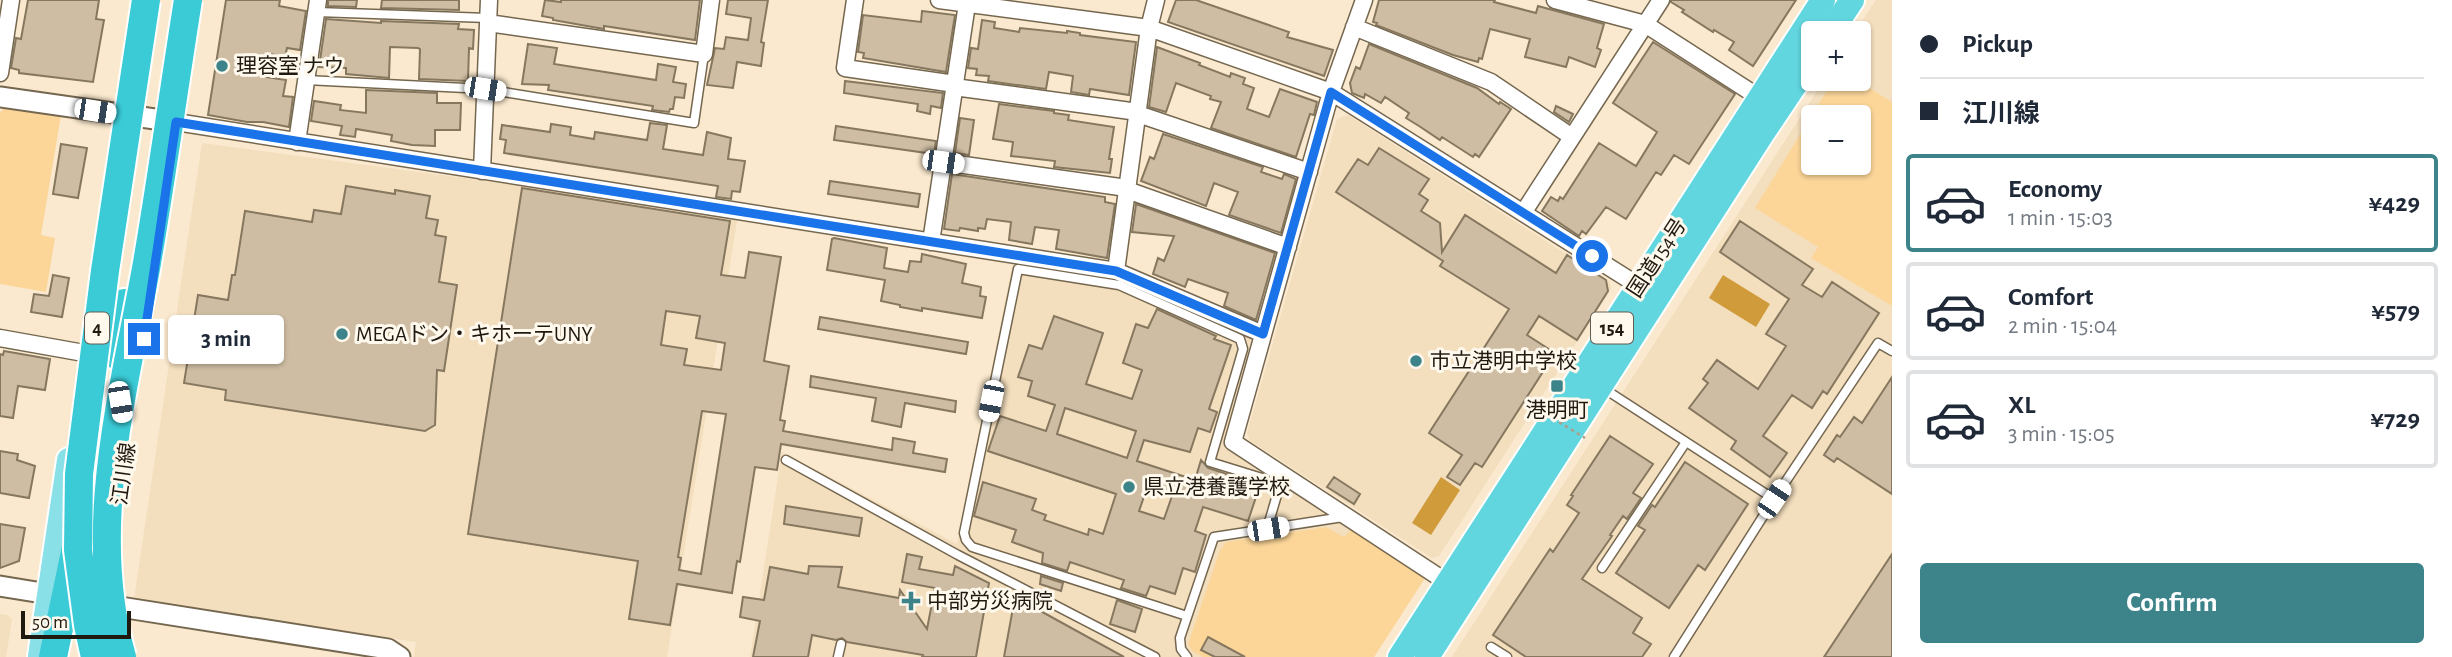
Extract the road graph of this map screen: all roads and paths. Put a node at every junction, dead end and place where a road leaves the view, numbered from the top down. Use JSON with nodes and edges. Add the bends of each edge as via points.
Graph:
{"nodes":[{"id":1,"x":11,"y":0,"type":"edge"},
{"id":2,"x":135,"y":0,"type":"edge"},
{"id":3,"x":146,"y":0,"type":"edge"},
{"id":4,"x":161,"y":0,"type":"edge"},
{"id":5,"x":176,"y":0,"type":"edge"},
{"id":6,"x":188,"y":0,"type":"edge"},
{"id":7,"x":193,"y":0,"type":"edge"},
{"id":8,"x":489,"y":0,"type":"edge"},
{"id":9,"x":711,"y":0,"type":"edge"},
{"id":10,"x":855,"y":0,"type":"edge"},
{"id":11,"x":946,"y":0,"type":"edge"},
{"id":12,"x":1156,"y":0,"type":"edge"},
{"id":13,"x":1364,"y":0,"type":"edge"},
{"id":14,"x":1555,"y":0,"type":"edge"},
{"id":15,"x":1661,"y":0,"type":"edge"},
{"id":16,"x":1823,"y":0,"type":"edge"},
{"id":17,"x":1852,"y":0,"type":"edge"},
{"id":18,"x":967,"y":4,"type":"junction"},
{"id":19,"x":317,"y":6,"type":"edge"},
{"id":20,"x":488,"y":21,"type":"junction"},
{"id":21,"x":1838,"y":21,"type":"edge"},
{"id":22,"x":1645,"y":24,"type":"junction"},
{"id":23,"x":1354,"y":27,"type":"junction"},
{"id":24,"x":1149,"y":28,"type":"junction"},
{"id":25,"x":704,"y":54,"type":"junction"},
{"id":26,"x":0,"y":73,"type":"edge"},
{"id":27,"x":1801,"y":76,"type":"edge"},
{"id":28,"x":306,"y":80,"type":"junction"},
{"id":29,"x":955,"y":86,"type":"junction"},
{"id":30,"x":485,"y":89,"type":"junction"},
{"id":31,"x":1331,"y":92,"type":"junction"},
{"id":32,"x":0,"y":97,"type":"edge"},
{"id":33,"x":1760,"y":98,"type":"junction"},
{"id":34,"x":1138,"y":113,"type":"junction"},
{"id":35,"x":119,"y":115,"type":"junction"},
{"id":36,"x":176,"y":122,"type":"junction"},
{"id":37,"x":1572,"y":137,"type":"junction"},
{"id":38,"x":297,"y":142,"type":"junction"},
{"id":39,"x":943,"y":162,"type":"junction"},
{"id":40,"x":482,"y":171,"type":"junction"},
{"id":41,"x":1309,"y":172,"type":"junction"},
{"id":42,"x":1127,"y":189,"type":"junction"},
{"id":43,"x":1523,"y":213,"type":"junction"},
{"id":44,"x":931,"y":242,"type":"junction"},
{"id":45,"x":1288,"y":247,"type":"junction"},
{"id":46,"x":1116,"y":271,"type":"junction"},
{"id":47,"x":1649,"y":292,"type":"junction"},
{"id":48,"x":119,"y":302,"type":"junction"},
{"id":49,"x":1263,"y":334,"type":"junction"},
{"id":50,"x":0,"y":338,"type":"edge"},
{"id":51,"x":1892,"y":351,"type":"edge"},
{"id":52,"x":84,"y":353,"type":"junction"},
{"id":53,"x":1601,"y":386,"type":"junction"},
{"id":54,"x":1541,"y":411,"type":"dead end"},
{"id":55,"x":1585,"y":439,"type":"dead end"},
{"id":56,"x":1686,"y":442,"type":"junction"},
{"id":57,"x":127,"y":447,"type":"junction"},
{"id":58,"x":786,"y":460,"type":"dead end"},
{"id":59,"x":1774,"y":499,"type":"junction"},
{"id":60,"x":1346,"y":516,"type":"junction"},
{"id":61,"x":1268,"y":529,"type":"junction"},
{"id":62,"x":1602,"y":568,"type":"dead end"},
{"id":63,"x":1448,"y":583,"type":"junction"},
{"id":64,"x":0,"y":586,"type":"edge"},
{"id":65,"x":58,"y":595,"type":"junction"},
{"id":66,"x":106,"y":605,"type":"junction"},
{"id":67,"x":1187,"y":617,"type":"junction"},
{"id":68,"x":841,"y":644,"type":"dead end"},
{"id":69,"x":1491,"y":647,"type":"dead end"},
{"id":70,"x":40,"y":657,"type":"edge"},
{"id":71,"x":53,"y":657,"type":"edge"},
{"id":72,"x":94,"y":657,"type":"edge"},
{"id":73,"x":122,"y":657,"type":"edge"},
{"id":74,"x":400,"y":657,"type":"edge"},
{"id":75,"x":838,"y":657,"type":"edge"},
{"id":76,"x":1155,"y":657,"type":"edge"},
{"id":77,"x":1187,"y":657,"type":"edge"},
{"id":78,"x":1401,"y":657,"type":"edge"},
{"id":79,"x":1427,"y":657,"type":"edge"},
{"id":80,"x":1507,"y":657,"type":"edge"},
{"id":81,"x":1674,"y":657,"type":"edge"}],
"edges":[{"from":1,"to":26,"type":"street"},
{"from":2,"to":35,"type":"main road"},
{"from":3,"to":72,"type":"highway","number":"4","bridge":true,"via":[[79,474],[78,550]]},
{"from":4,"to":48,"type":"highway"},
{"from":5,"to":48,"type":"highway"},
{"from":6,"to":73,"type":"highway","number":"4","bridge":true,"via":[[109,478],[107,563]]},
{"from":7,"to":36,"type":"main road","name":"江川線"},
{"from":8,"to":20,"type":"street"},
{"from":9,"to":25,"type":"street"},
{"from":10,"to":29,"type":"street","via":[[845,68]]},
{"from":11,"to":18,"type":"street"},
{"from":12,"to":24,"type":"street"},
{"from":13,"to":23,"type":"street"},
{"from":14,"to":22,"type":"street"},
{"from":15,"to":22,"type":"street"},
{"from":16,"to":33,"type":"highway","name":"国道154号","number":"154"},
{"from":17,"to":21,"type":"highway"},
{"from":18,"to":24,"type":"street"},
{"from":18,"to":29,"type":"street"},
{"from":19,"to":20,"type":"lane"},
{"from":19,"to":28,"type":"street"},
{"from":20,"to":25,"type":"street"},
{"from":20,"to":30,"type":"street"},
{"from":22,"to":33,"type":"street"},
{"from":22,"to":37,"type":"street"},
{"from":23,"to":31,"type":"street"},
{"from":23,"to":37,"type":"street","via":[[1491,82]]},
{"from":24,"to":31,"type":"street"},
{"from":24,"to":34,"type":"street"},
{"from":25,"to":30,"type":"lane","via":[[694,123]]},
{"from":27,"to":47,"type":"highway","name":"国道154号","number":"154"},
{"from":28,"to":30,"type":"lane"},
{"from":28,"to":38,"type":"street"},
{"from":29,"to":34,"type":"street"},
{"from":29,"to":39,"type":"street"},
{"from":30,"to":40,"type":"street"},
{"from":31,"to":41,"type":"street"},
{"from":31,"to":43,"type":"street"},
{"from":32,"to":35,"type":"street"},
{"from":33,"to":47,"type":"highway","name":"国道154号","number":"154"},
{"from":34,"to":41,"type":"street"},
{"from":34,"to":42,"type":"street"},
{"from":35,"to":36,"type":"street"},
{"from":35,"to":52,"type":"main road"},
{"from":36,"to":38,"type":"street"},
{"from":36,"to":57,"type":"main road","name":"江川線"},
{"from":37,"to":43,"type":"street"},
{"from":38,"to":40,"type":"street"},
{"from":39,"to":42,"type":"street"},
{"from":39,"to":44,"type":"street"},
{"from":40,"to":44,"type":"street"},
{"from":41,"to":45,"type":"street"},
{"from":42,"to":45,"type":"street"},
{"from":42,"to":46,"type":"street"},
{"from":43,"to":47,"type":"street"},
{"from":44,"to":46,"type":"street"},
{"from":45,"to":49,"type":"street"},
{"from":46,"to":49,"type":"street"},
{"from":47,"to":53,"type":"highway","name":"国道154号","number":"154"},
{"from":47,"to":63,"type":"highway","name":"国道154号","number":"154"},
{"from":48,"to":57,"type":"highway","via":[[117,379]]},
{"from":48,"to":65,"type":"highway","via":[[85,506]]},
{"from":49,"to":60,"type":"street","via":[[1233,442]]},
{"from":50,"to":52,"type":"street"},
{"from":51,"to":59,"type":"lane","via":[[1878,343]]},
{"from":52,"to":65,"type":"main road"},
{"from":53,"to":56,"type":"lane"},
{"from":53,"to":79,"type":"highway","name":"国道154号","number":"154"},
{"from":54,"to":55,"type":"path","bridge":true},
{"from":56,"to":59,"type":"lane"},
{"from":56,"to":62,"type":"lane"},
{"from":57,"to":66,"type":"main road","name":"江川線"},
{"from":58,"to":76,"type":"lane"},
{"from":59,"to":81,"type":"lane"},
{"from":60,"to":61,"type":"lane"},
{"from":60,"to":63,"type":"street"},
{"from":61,"to":67,"type":"lane","via":[[1214,537]]},
{"from":61,"to":67,"type":"lane","via":[[1279,488],[1210,462],[1243,349],[1240,340],[1119,285],[1018,269],[966,540],[972,547]]},
{"from":63,"to":78,"type":"highway","name":"国道154号","number":"154"},
{"from":64,"to":65,"type":"street"},
{"from":65,"to":66,"type":"street"},
{"from":65,"to":70,"type":"main road"},
{"from":65,"to":71,"type":"highway"},
{"from":66,"to":72,"type":"main road","name":"江川線"},
{"from":66,"to":74,"type":"street","via":[[388,649]]},
{"from":67,"to":77,"type":"lane","via":[[1180,638]]},
{"from":68,"to":75,"type":"lane"},
{"from":69,"to":80,"type":"lane"}]}
